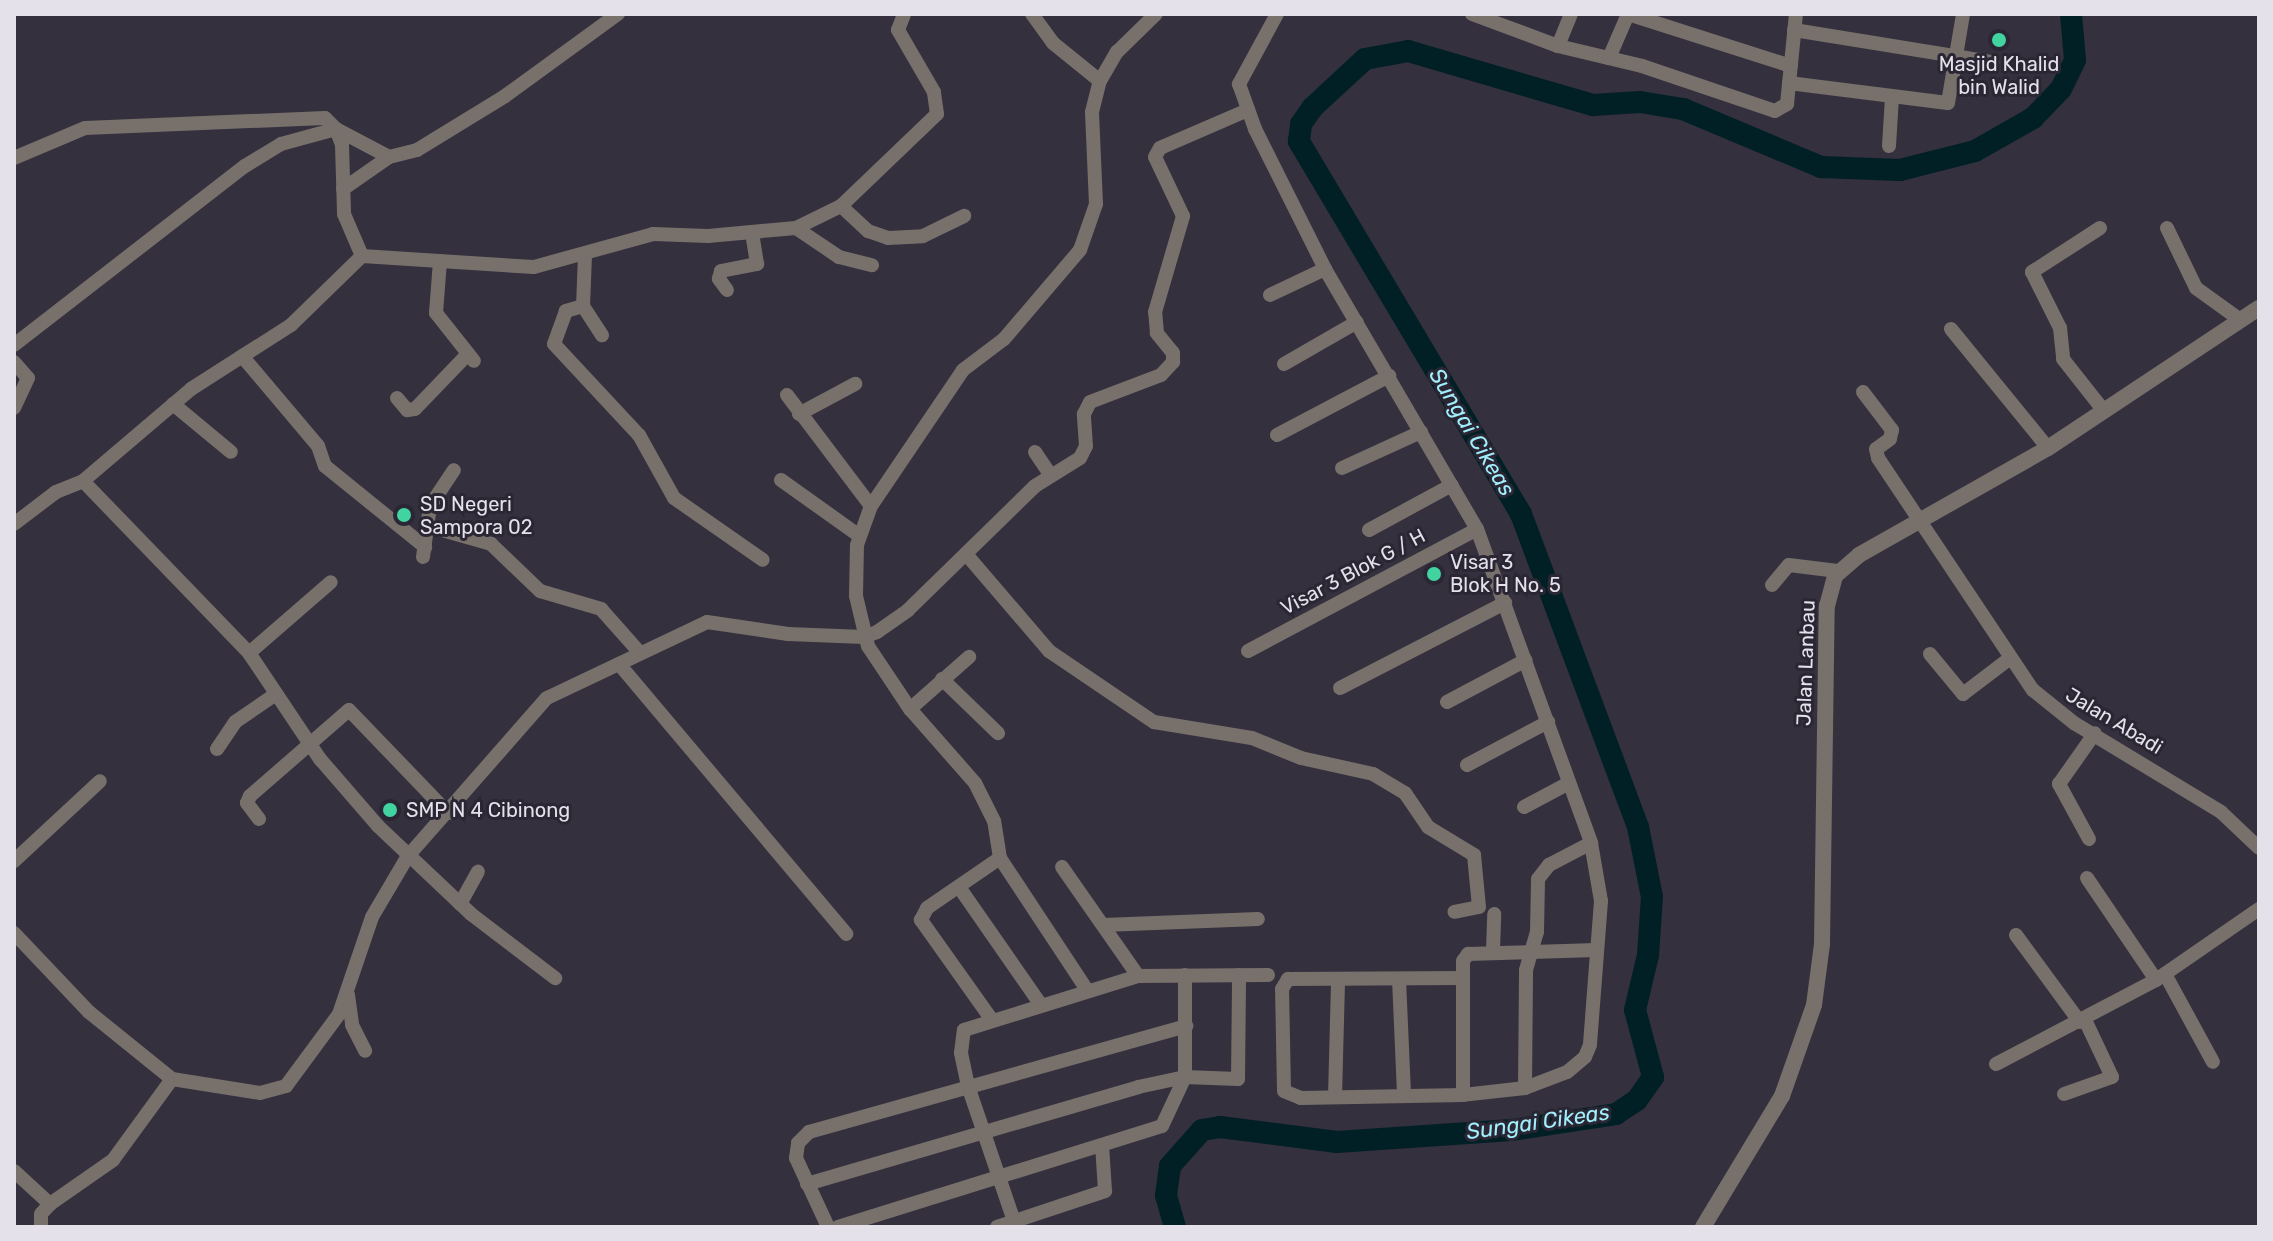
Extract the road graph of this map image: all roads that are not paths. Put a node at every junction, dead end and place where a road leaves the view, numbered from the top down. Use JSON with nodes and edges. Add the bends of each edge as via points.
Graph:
{"nodes":[{"id":1,"x":618,"y":14,"type":"edge"},
{"id":2,"x":904,"y":14,"type":"edge"},
{"id":3,"x":1032,"y":14,"type":"edge"},
{"id":4,"x":1156,"y":14,"type":"edge"},
{"id":5,"x":1277,"y":14,"type":"edge"},
{"id":6,"x":1472,"y":14,"type":"edge"},
{"id":7,"x":1571,"y":14,"type":"edge"},
{"id":8,"x":1628,"y":14,"type":"edge"},
{"id":9,"x":1796,"y":14,"type":"edge"},
{"id":10,"x":1963,"y":14,"type":"edge"},
{"id":11,"x":1507,"y":21,"type":"edge"},
{"id":12,"x":1794,"y":30,"type":"junction"},
{"id":13,"x":1558,"y":46,"type":"junction"},
{"id":14,"x":1958,"y":54,"type":"junction"},
{"id":15,"x":1609,"y":58,"type":"junction"},
{"id":16,"x":1992,"y":62,"type":"dead end"},
{"id":17,"x":1791,"y":66,"type":"junction"},
{"id":18,"x":1100,"y":81,"type":"junction"},
{"id":19,"x":1789,"y":83,"type":"junction"},
{"id":20,"x":1892,"y":97,"type":"junction"},
{"id":21,"x":1248,"y":110,"type":"junction"},
{"id":22,"x":336,"y":129,"type":"junction"},
{"id":23,"x":1889,"y":146,"type":"dead end"},
{"id":24,"x":389,"y":157,"type":"junction"},
{"id":25,"x":14,"y":158,"type":"edge"},
{"id":26,"x":343,"y":189,"type":"junction"},
{"id":27,"x":841,"y":206,"type":"junction"},
{"id":28,"x":964,"y":216,"type":"dead end"},
{"id":29,"x":796,"y":228,"type":"junction"},
{"id":30,"x":2100,"y":228,"type":"dead end"},
{"id":31,"x":2167,"y":228,"type":"dead end"},
{"id":32,"x":752,"y":234,"type":"junction"},
{"id":33,"x":585,"y":255,"type":"junction"},
{"id":34,"x":362,"y":256,"type":"junction"},
{"id":35,"x":440,"y":261,"type":"junction"},
{"id":36,"x":872,"y":265,"type":"dead end"},
{"id":37,"x":1325,"y":269,"type":"junction"},
{"id":38,"x":727,"y":290,"type":"dead end"},
{"id":39,"x":1270,"y":295,"type":"dead end"},
{"id":40,"x":583,"y":306,"type":"junction"},
{"id":41,"x":2259,"y":308,"type":"edge"},
{"id":42,"x":2239,"y":319,"type":"junction"},
{"id":43,"x":1357,"y":322,"type":"junction"},
{"id":44,"x":1951,"y":329,"type":"dead end"},
{"id":45,"x":602,"y":335,"type":"dead end"},
{"id":46,"x":14,"y":345,"type":"edge"},
{"id":47,"x":242,"y":356,"type":"junction"},
{"id":48,"x":14,"y":362,"type":"edge"},
{"id":49,"x":1284,"y":364,"type":"dead end"},
{"id":50,"x":1389,"y":376,"type":"junction"},
{"id":51,"x":855,"y":384,"type":"dead end"},
{"id":52,"x":1863,"y":392,"type":"dead end"},
{"id":53,"x":787,"y":395,"type":"dead end"},
{"id":54,"x":397,"y":398,"type":"dead end"},
{"id":55,"x":173,"y":404,"type":"junction"},
{"id":56,"x":14,"y":408,"type":"edge"},
{"id":57,"x":2104,"y":411,"type":"junction"},
{"id":58,"x":799,"y":414,"type":"junction"},
{"id":59,"x":1421,"y":432,"type":"junction"},
{"id":60,"x":1277,"y":435,"type":"dead end"},
{"id":61,"x":2048,"y":448,"type":"junction"},
{"id":62,"x":231,"y":452,"type":"dead end"},
{"id":63,"x":1035,"y":452,"type":"dead end"},
{"id":64,"x":1342,"y":468,"type":"dead end"},
{"id":65,"x":454,"y":470,"type":"dead end"},
{"id":66,"x":1050,"y":474,"type":"junction"},
{"id":67,"x":781,"y":480,"type":"dead end"},
{"id":68,"x":83,"y":481,"type":"junction"},
{"id":69,"x":1452,"y":485,"type":"junction"},
{"id":70,"x":871,"y":506,"type":"junction"},
{"id":71,"x":14,"y":524,"type":"edge"},
{"id":72,"x":1922,"y":524,"type":"junction"},
{"id":73,"x":428,"y":526,"type":"junction"},
{"id":74,"x":1477,"y":529,"type":"junction"},
{"id":75,"x":1369,"y":530,"type":"dead end"},
{"id":76,"x":858,"y":535,"type":"junction"},
{"id":77,"x":966,"y":554,"type":"junction"},
{"id":78,"x":763,"y":560,"type":"dead end"},
{"id":79,"x":1838,"y":571,"type":"junction"},
{"id":80,"x":331,"y":582,"type":"dead end"},
{"id":81,"x":1772,"y":585,"type":"dead end"},
{"id":82,"x":1505,"y":603,"type":"junction"},
{"id":83,"x":864,"y":637,"type":"junction"},
{"id":84,"x":1248,"y":651,"type":"dead end"},
{"id":85,"x":249,"y":653,"type":"junction"},
{"id":86,"x":640,"y":653,"type":"junction"},
{"id":87,"x":1930,"y":654,"type":"dead end"},
{"id":88,"x":969,"y":657,"type":"dead end"},
{"id":89,"x":2009,"y":659,"type":"junction"},
{"id":90,"x":1526,"y":660,"type":"junction"},
{"id":91,"x":619,"y":664,"type":"junction"},
{"id":92,"x":942,"y":679,"type":"junction"},
{"id":93,"x":1340,"y":688,"type":"dead end"},
{"id":94,"x":276,"y":694,"type":"junction"},
{"id":95,"x":1447,"y":702,"type":"dead end"},
{"id":96,"x":910,"y":709,"type":"junction"},
{"id":97,"x":1548,"y":722,"type":"junction"},
{"id":98,"x":998,"y":733,"type":"dead end"},
{"id":99,"x":2095,"y":733,"type":"junction"},
{"id":100,"x":307,"y":741,"type":"junction"},
{"id":101,"x":217,"y":749,"type":"dead end"},
{"id":102,"x":1467,"y":765,"type":"dead end"},
{"id":103,"x":100,"y":781,"type":"dead end"},
{"id":104,"x":1569,"y":783,"type":"junction"},
{"id":105,"x":1524,"y":807,"type":"dead end"},
{"id":106,"x":448,"y":813,"type":"junction"},
{"id":107,"x":259,"y":819,"type":"dead end"},
{"id":108,"x":2089,"y":839,"type":"dead end"},
{"id":109,"x":1591,"y":843,"type":"junction"},
{"id":110,"x":2259,"y":848,"type":"edge"},
{"id":111,"x":408,"y":856,"type":"junction"},
{"id":112,"x":1000,"y":858,"type":"junction"},
{"id":113,"x":14,"y":861,"type":"edge"},
{"id":114,"x":1062,"y":867,"type":"dead end"},
{"id":115,"x":478,"y":872,"type":"dead end"},
{"id":116,"x":2087,"y":878,"type":"dead end"},
{"id":117,"x":959,"y":887,"type":"junction"},
{"id":118,"x":460,"y":904,"type":"junction"},
{"id":119,"x":2259,"y":909,"type":"edge"},
{"id":120,"x":1454,"y":912,"type":"dead end"},
{"id":121,"x":1494,"y":914,"type":"dead end"},
{"id":122,"x":1258,"y":919,"type":"dead end"},
{"id":123,"x":1103,"y":925,"type":"junction"},
{"id":124,"x":14,"y":933,"type":"edge"},
{"id":125,"x":846,"y":934,"type":"dead end"},
{"id":126,"x":2016,"y":935,"type":"dead end"},
{"id":127,"x":1493,"y":950,"type":"junction"},
{"id":128,"x":1596,"y":950,"type":"junction"},
{"id":129,"x":1531,"y":951,"type":"junction"},
{"id":130,"x":1185,"y":975,"type":"junction"},
{"id":131,"x":1239,"y":975,"type":"junction"},
{"id":132,"x":1268,"y":975,"type":"dead end"},
{"id":133,"x":1138,"y":976,"type":"junction"},
{"id":134,"x":2160,"y":977,"type":"junction"},
{"id":135,"x":555,"y":978,"type":"dead end"},
{"id":136,"x":1463,"y":978,"type":"junction"},
{"id":137,"x":1338,"y":979,"type":"junction"},
{"id":138,"x":1399,"y":979,"type":"junction"},
{"id":139,"x":1087,"y":990,"type":"junction"},
{"id":140,"x":348,"y":992,"type":"junction"},
{"id":141,"x":1041,"y":1005,"type":"junction"},
{"id":142,"x":992,"y":1020,"type":"junction"},
{"id":143,"x":2082,"y":1021,"type":"junction"},
{"id":144,"x":1186,"y":1026,"type":"junction"},
{"id":145,"x":365,"y":1051,"type":"dead end"},
{"id":146,"x":2213,"y":1062,"type":"dead end"},
{"id":147,"x":1996,"y":1064,"type":"dead end"},
{"id":148,"x":1185,"y":1077,"type":"junction"},
{"id":149,"x":172,"y":1079,"type":"junction"},
{"id":150,"x":968,"y":1086,"type":"junction"},
{"id":151,"x":1525,"y":1088,"type":"junction"},
{"id":152,"x":1404,"y":1094,"type":"junction"},
{"id":153,"x":2064,"y":1094,"type":"dead end"},
{"id":154,"x":1463,"y":1095,"type":"junction"},
{"id":155,"x":1335,"y":1097,"type":"junction"},
{"id":156,"x":984,"y":1131,"type":"junction"},
{"id":157,"x":1102,"y":1145,"type":"junction"},
{"id":158,"x":14,"y":1171,"type":"edge"},
{"id":159,"x":998,"y":1178,"type":"junction"},
{"id":160,"x":807,"y":1184,"type":"junction"},
{"id":161,"x":50,"y":1204,"type":"junction"},
{"id":162,"x":1015,"y":1224,"type":"edge"},
{"id":163,"x":41,"y":1227,"type":"edge"},
{"id":164,"x":828,"y":1227,"type":"edge"},
{"id":165,"x":838,"y":1227,"type":"edge"},
{"id":166,"x":997,"y":1227,"type":"edge"},
{"id":167,"x":1703,"y":1227,"type":"edge"}],
"edges":[{"from":1,"to":24,"type":"street","via":[[438,141]]},
{"from":2,"to":27,"type":"street","via":[[898,30],[934,92],[937,114]]},
{"from":3,"to":18,"type":"street","via":[[1053,43]]},
{"from":4,"to":18,"type":"street","via":[[1117,52]]},
{"from":5,"to":21,"type":"street","via":[[1242,72],[1239,84]]},
{"from":6,"to":11,"type":"street"},
{"from":7,"to":13,"type":"street"},
{"from":8,"to":15,"type":"street"},
{"from":8,"to":17,"type":"street"},
{"from":9,"to":12,"type":"street"},
{"from":10,"to":14,"type":"street"},
{"from":11,"to":13,"type":"street"},
{"from":12,"to":14,"type":"street"},
{"from":12,"to":17,"type":"street"},
{"from":13,"to":15,"type":"street"},
{"from":14,"to":16,"type":"street"},
{"from":14,"to":20,"type":"street","via":[[1948,103]]},
{"from":15,"to":19,"type":"street","via":[[1775,111],[1787,104]]},
{"from":17,"to":19,"type":"street"},
{"from":18,"to":70,"type":"street","via":[[1092,112],[1096,204],[1080,250],[1004,339],[963,370]]},
{"from":19,"to":20,"type":"street"},
{"from":20,"to":23,"type":"street"},
{"from":21,"to":37,"type":"street"},
{"from":21,"to":66,"type":"street","via":[[1160,148],[1157,165],[1183,216],[1155,312],[1157,333],[1173,353],[1173,362],[1161,375],[1090,402],[1084,414],[1085,453]]},
{"from":22,"to":24,"type":"street"},
{"from":22,"to":25,"type":"street","via":[[325,118],[85,128]]},
{"from":22,"to":26,"type":"street"},
{"from":22,"to":46,"type":"street","via":[[281,144],[245,166]]},
{"from":24,"to":26,"type":"street"},
{"from":26,"to":34,"type":"street","via":[[344,214]]},
{"from":27,"to":28,"type":"street","via":[[868,231],[888,238],[923,236]]},
{"from":27,"to":29,"type":"street"},
{"from":29,"to":32,"type":"street"},
{"from":29,"to":36,"type":"street","via":[[839,257]]},
{"from":30,"to":57,"type":"street","via":[[2032,272],[2060,328],[2063,359]]},
{"from":31,"to":42,"type":"street","via":[[2196,288]]},
{"from":32,"to":33,"type":"street","via":[[653,234]]},
{"from":32,"to":38,"type":"street","via":[[757,264],[721,271],[719,279]]},
{"from":33,"to":35,"type":"street","via":[[516,268]]},
{"from":33,"to":40,"type":"street"},
{"from":34,"to":35,"type":"street"},
{"from":34,"to":47,"type":"street","via":[[291,325]]},
{"from":35,"to":54,"type":"street","via":[[436,313],[471,358],[415,409],[407,410]]},
{"from":37,"to":39,"type":"street"},
{"from":37,"to":43,"type":"street"},
{"from":40,"to":45,"type":"street"},
{"from":40,"to":78,"type":"street","via":[[566,311],[552,337],[554,344],[639,435],[674,498]]},
{"from":41,"to":42,"type":"street"},
{"from":42,"to":57,"type":"street"},
{"from":43,"to":49,"type":"street"},
{"from":43,"to":50,"type":"street"},
{"from":44,"to":61,"type":"street"},
{"from":47,"to":55,"type":"street"},
{"from":47,"to":73,"type":"street","via":[[318,446],[325,466],[424,552]]},
{"from":48,"to":56,"type":"street","via":[[28,378]]},
{"from":50,"to":59,"type":"street"},
{"from":50,"to":60,"type":"street"},
{"from":51,"to":58,"type":"street"},
{"from":52,"to":72,"type":"street","name":"Jalan Abadi","via":[[1892,430],[1890,439],[1876,449],[1878,458]]},
{"from":53,"to":58,"type":"street"},
{"from":55,"to":62,"type":"street"},
{"from":55,"to":68,"type":"street"},
{"from":57,"to":61,"type":"street"},
{"from":58,"to":70,"type":"street"},
{"from":59,"to":64,"type":"street"},
{"from":59,"to":69,"type":"street"},
{"from":61,"to":72,"type":"street"},
{"from":63,"to":66,"type":"street"},
{"from":65,"to":73,"type":"street","via":[[433,499]]},
{"from":66,"to":77,"type":"street"},
{"from":67,"to":76,"type":"street"},
{"from":68,"to":71,"type":"street","via":[[56,492]]},
{"from":68,"to":85,"type":"street"},
{"from":69,"to":74,"type":"street"},
{"from":69,"to":75,"type":"street"},
{"from":70,"to":76,"type":"street"},
{"from":72,"to":79,"type":"street"},
{"from":72,"to":89,"type":"street","name":"Jalan Abadi"},
{"from":73,"to":86,"type":"street","via":[[491,544],[540,591],[601,609]]},
{"from":74,"to":82,"type":"street"},
{"from":74,"to":84,"type":"street","name":"Visar 3 Blok G / H"},
{"from":76,"to":83,"type":"street","via":[[856,596]]},
{"from":77,"to":83,"type":"street","via":[[893,622]]},
{"from":77,"to":120,"type":"street","via":[[1049,651],[1154,722],[1252,738],[1301,758],[1373,774],[1405,793],[1428,827],[1474,855],[1479,906]]},
{"from":79,"to":81,"type":"street","via":[[1789,565]]},
{"from":79,"to":167,"type":"street","name":"Jalan Lanbau","via":[[1827,606],[1822,944],[1814,1005],[1782,1096]]},
{"from":80,"to":85,"type":"street"},
{"from":82,"to":90,"type":"street"},
{"from":82,"to":93,"type":"street"},
{"from":83,"to":86,"type":"street","via":[[788,634],[707,622]]},
{"from":83,"to":96,"type":"street"},
{"from":85,"to":94,"type":"street"},
{"from":86,"to":91,"type":"street"},
{"from":87,"to":89,"type":"street","via":[[1963,694]]},
{"from":88,"to":92,"type":"street"},
{"from":89,"to":99,"type":"street","name":"Jalan Abadi","via":[[2040,698]]},
{"from":90,"to":95,"type":"street"},
{"from":90,"to":97,"type":"street"},
{"from":91,"to":106,"type":"street","via":[[547,698]]},
{"from":91,"to":125,"type":"street"},
{"from":92,"to":96,"type":"street"},
{"from":92,"to":98,"type":"street"},
{"from":94,"to":100,"type":"street"},
{"from":94,"to":101,"type":"street","via":[[235,722]]},
{"from":96,"to":112,"type":"street","via":[[975,783],[994,821]]},
{"from":97,"to":102,"type":"street"},
{"from":97,"to":104,"type":"street"},
{"from":99,"to":108,"type":"street","via":[[2059,784]]},
{"from":99,"to":110,"type":"street","name":"Jalan Abadi","via":[[2221,812]]},
{"from":100,"to":106,"type":"street","via":[[345,710],[352,711]]},
{"from":100,"to":107,"type":"street","via":[[248,800]]},
{"from":100,"to":111,"type":"street"},
{"from":103,"to":113,"type":"street"},
{"from":104,"to":105,"type":"street"},
{"from":104,"to":109,"type":"street"},
{"from":106,"to":111,"type":"street"},
{"from":109,"to":128,"type":"street","via":[[1601,901]]},
{"from":109,"to":129,"type":"street","via":[[1549,865],[1538,879]]},
{"from":111,"to":118,"type":"street"},
{"from":111,"to":140,"type":"street","via":[[372,917]]},
{"from":112,"to":117,"type":"street"},
{"from":112,"to":139,"type":"street"},
{"from":114,"to":123,"type":"street"},
{"from":115,"to":118,"type":"street"},
{"from":116,"to":134,"type":"street"},
{"from":117,"to":141,"type":"street"},
{"from":117,"to":142,"type":"street","via":[[927,908],[921,920]]},
{"from":118,"to":135,"type":"street"},
{"from":119,"to":134,"type":"street"},
{"from":121,"to":127,"type":"street"},
{"from":122,"to":123,"type":"street"},
{"from":123,"to":133,"type":"street"},
{"from":124,"to":149,"type":"street","via":[[89,1012]]},
{"from":126,"to":143,"type":"street"},
{"from":127,"to":129,"type":"street"},
{"from":127,"to":136,"type":"street","via":[[1468,954]]},
{"from":128,"to":129,"type":"street"},
{"from":128,"to":151,"type":"street","via":[[1585,1057],[1567,1072]]},
{"from":129,"to":151,"type":"street","via":[[1526,970]]},
{"from":130,"to":131,"type":"street"},
{"from":130,"to":133,"type":"street"},
{"from":130,"to":144,"type":"street"},
{"from":131,"to":132,"type":"street"},
{"from":131,"to":148,"type":"street","via":[[1240,1077]]},
{"from":133,"to":139,"type":"street"},
{"from":134,"to":143,"type":"street"},
{"from":134,"to":146,"type":"street"},
{"from":136,"to":138,"type":"street"},
{"from":136,"to":154,"type":"street"},
{"from":137,"to":138,"type":"street"},
{"from":137,"to":155,"type":"street"},
{"from":137,"to":155,"type":"street","via":[[1295,977],[1282,989],[1284,1091],[1301,1098]]},
{"from":138,"to":152,"type":"street"},
{"from":139,"to":141,"type":"street"},
{"from":140,"to":145,"type":"street","via":[[352,1025]]},
{"from":140,"to":149,"type":"street","via":[[324,1038],[286,1086],[260,1093]]},
{"from":141,"to":142,"type":"street"},
{"from":142,"to":150,"type":"street","via":[[964,1030],[961,1053]]},
{"from":143,"to":147,"type":"street"},
{"from":143,"to":153,"type":"street","via":[[2112,1077]]},
{"from":144,"to":148,"type":"street"},
{"from":144,"to":150,"type":"street"},
{"from":148,"to":156,"type":"street"},
{"from":148,"to":157,"type":"street","via":[[1162,1126]]},
{"from":149,"to":161,"type":"street","via":[[113,1160]]},
{"from":150,"to":156,"type":"street"},
{"from":150,"to":160,"type":"street","via":[[809,1132],[796,1150]]},
{"from":151,"to":154,"type":"street"},
{"from":152,"to":154,"type":"street"},
{"from":152,"to":155,"type":"street"},
{"from":156,"to":159,"type":"street"},
{"from":156,"to":160,"type":"street"},
{"from":157,"to":159,"type":"street"},
{"from":157,"to":162,"type":"street","via":[[1105,1191]]},
{"from":158,"to":161,"type":"street"},
{"from":159,"to":162,"type":"street"},
{"from":159,"to":165,"type":"street"},
{"from":160,"to":164,"type":"street"},
{"from":161,"to":163,"type":"street","via":[[41,1214]]},
{"from":162,"to":166,"type":"street"}]}
